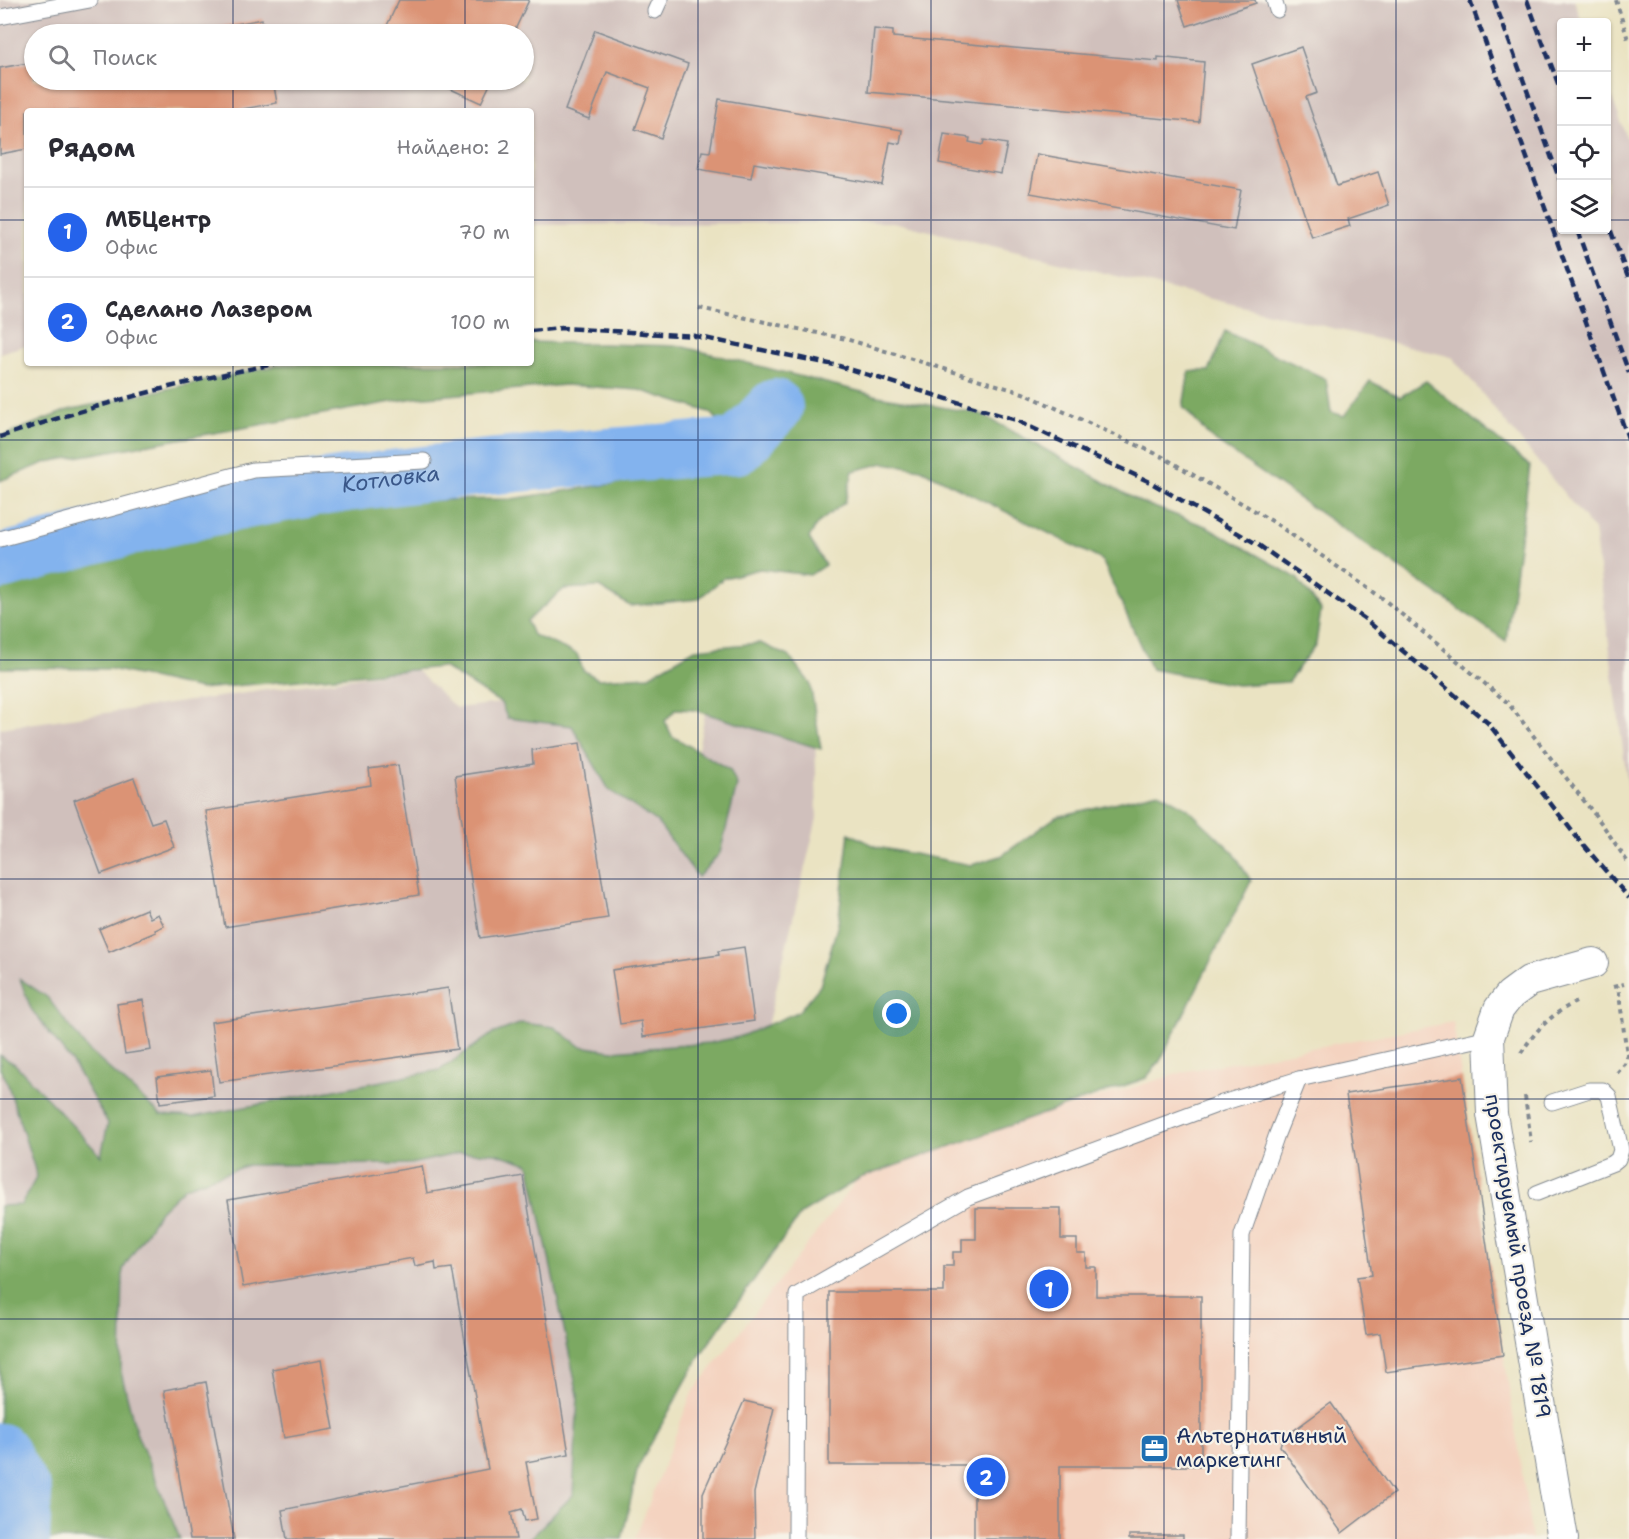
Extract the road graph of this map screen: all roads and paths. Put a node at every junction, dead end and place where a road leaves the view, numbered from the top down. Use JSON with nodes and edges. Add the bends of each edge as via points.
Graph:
{"nodes":[{"id":1,"x":90,"y":0,"type":"edge"},
{"id":2,"x":1616,"y":0,"type":"edge"},
{"id":3,"x":0,"y":17,"type":"edge"},
{"id":4,"x":1629,"y":43,"type":"edge"},
{"id":5,"x":699,"y":308,"type":"dead end"},
{"id":6,"x":424,"y":461,"type":"dead end"},
{"id":7,"x":0,"y":539,"type":"edge"},
{"id":8,"x":1629,"y":864,"type":"edge"},
{"id":9,"x":1593,"y":963,"type":"dead end"},
{"id":10,"x":1624,"y":984,"type":"dead end"},
{"id":11,"x":1618,"y":986,"type":"junction"},
{"id":12,"x":1609,"y":988,"type":"dead end"},
{"id":13,"x":1580,"y":1000,"type":"dead end"},
{"id":14,"x":1490,"y":1037,"type":"junction"},
{"id":15,"x":1520,"y":1054,"type":"dead end"},
{"id":16,"x":1299,"y":1079,"type":"junction"},
{"id":17,"x":1524,"y":1089,"type":"dead end"},
{"id":18,"x":1604,"y":1090,"type":"junction"},
{"id":19,"x":1552,"y":1101,"type":"dead end"},
{"id":20,"x":1531,"y":1147,"type":"dead end"},
{"id":21,"x":1537,"y":1193,"type":"dead end"},
{"id":22,"x":796,"y":1539,"type":"edge"},
{"id":23,"x":1239,"y":1539,"type":"edge"},
{"id":24,"x":1563,"y":1539,"type":"edge"}],
"edges":[{"from":1,"to":3,"type":"lane"},
{"from":2,"to":4,"type":"path"},
{"from":5,"to":8,"type":"path","via":[[846,339],[1023,393],[1161,456],[1272,521],[1382,598],[1509,703]]},
{"from":6,"to":7,"type":"lane","via":[[253,470]]},
{"from":9,"to":14,"type":"street","name":"проектируемый проезд № 1819","via":[[1529,981],[1498,1009]]},
{"from":10,"to":11,"type":"path"},
{"from":11,"to":12,"type":"path"},
{"from":11,"to":18,"type":"path","via":[[1627,1055],[1625,1064]]},
{"from":13,"to":15,"type":"path","via":[[1560,1010],[1534,1032]]},
{"from":14,"to":16,"type":"lane"},
{"from":14,"to":24,"type":"street","name":"проектируемый проезд № 1819","via":[[1492,1114]]},
{"from":16,"to":22,"type":"lane","via":[[1222,1102],[968,1197],[797,1295]]},
{"from":16,"to":23,"type":"lane","via":[[1242,1235]]},
{"from":17,"to":20,"type":"path"},
{"from":18,"to":19,"type":"lane","via":[[1588,1090]]},
{"from":18,"to":21,"type":"lane","via":[[1609,1096],[1621,1150],[1618,1159]]}]}
